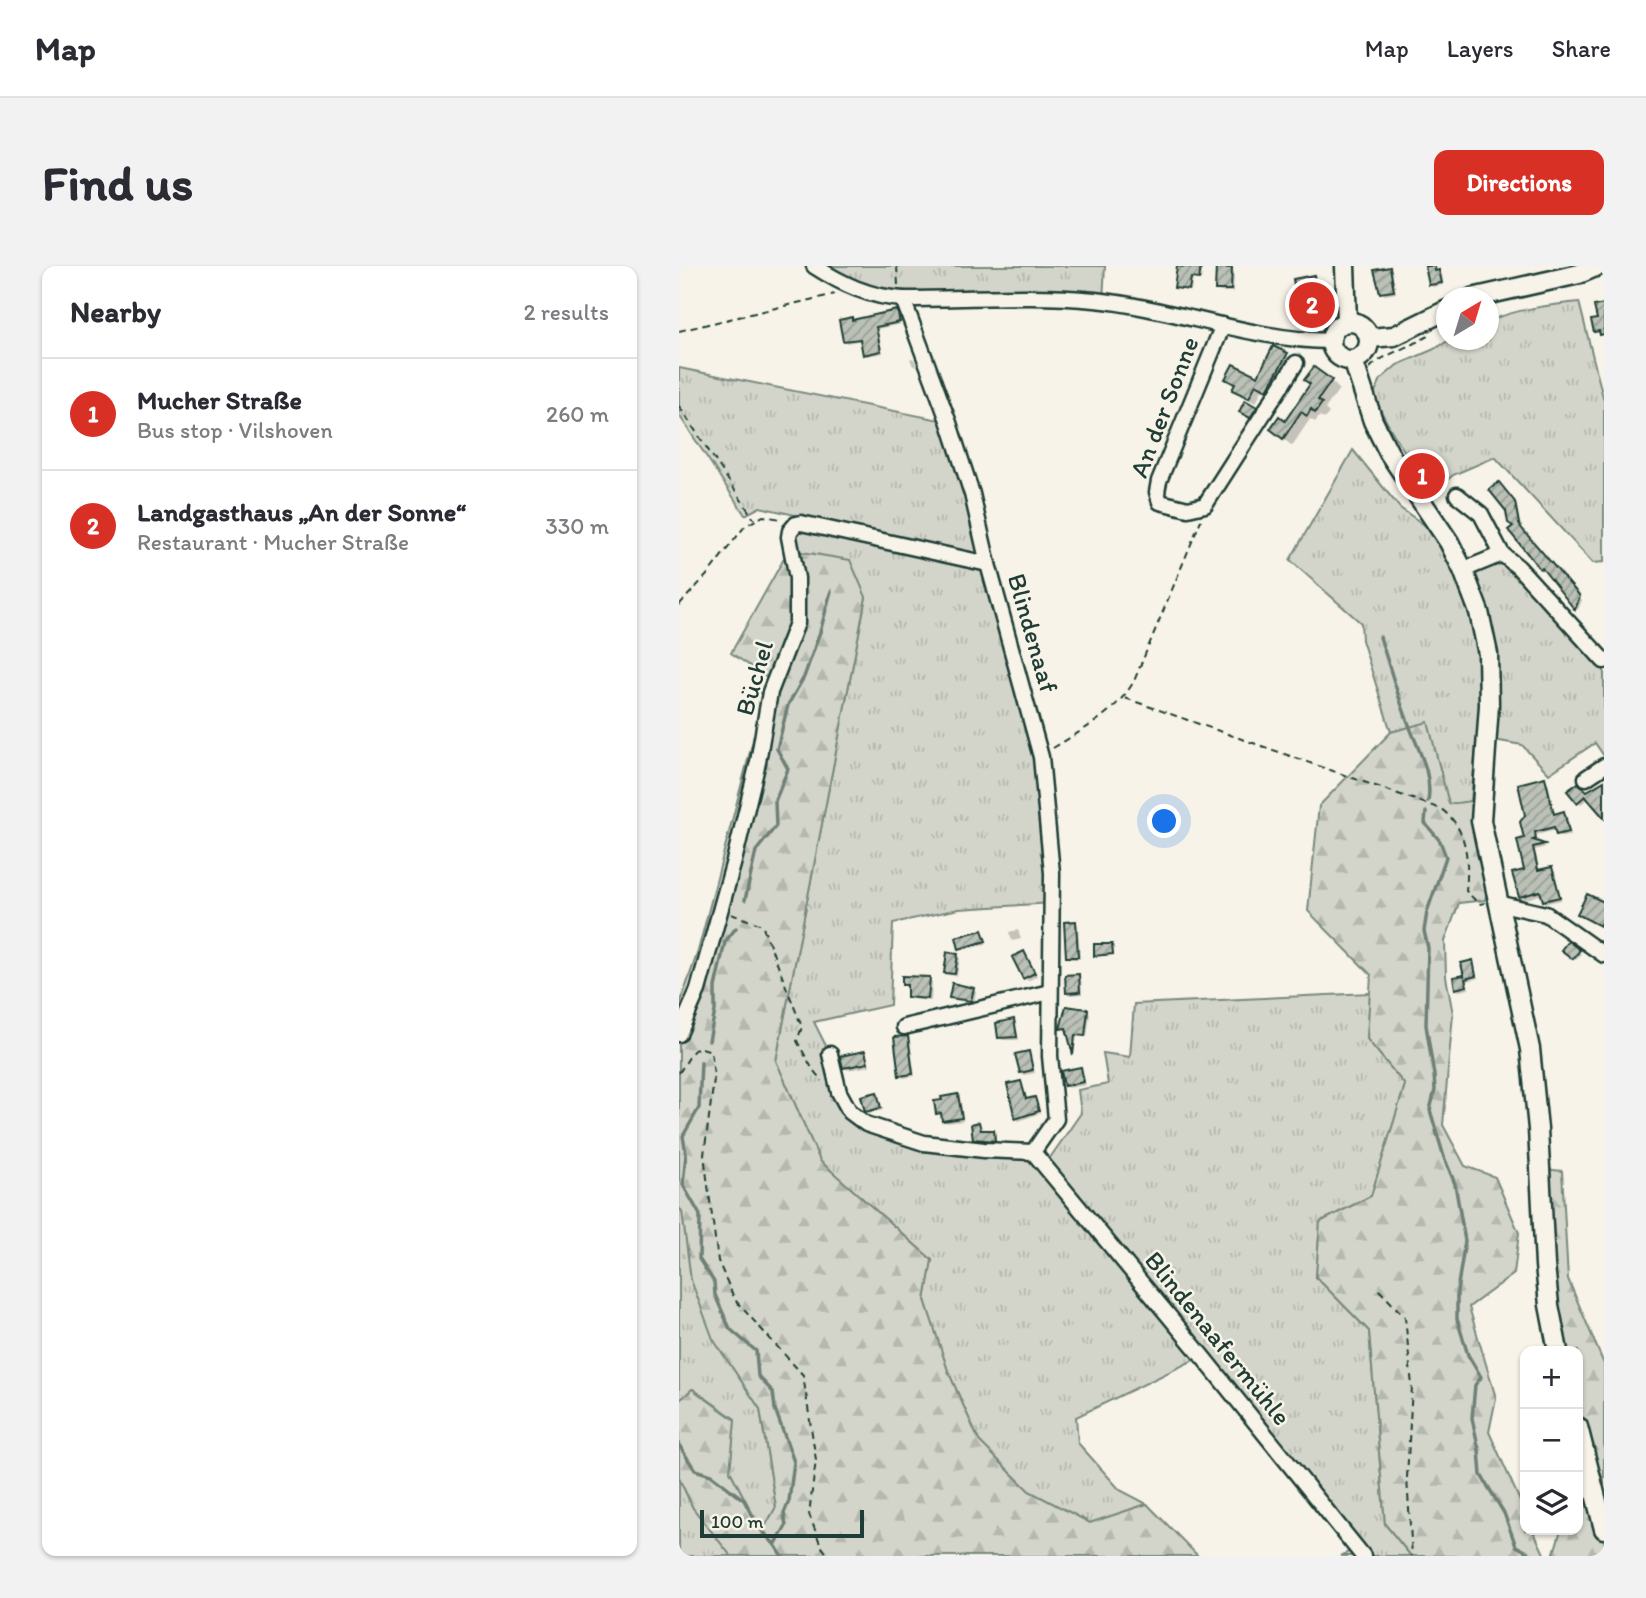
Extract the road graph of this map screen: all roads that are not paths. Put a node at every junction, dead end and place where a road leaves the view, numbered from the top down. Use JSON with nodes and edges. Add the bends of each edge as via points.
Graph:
{"nodes":[{"id":1,"x":814,"y":266,"type":"edge"},
{"id":2,"x":1345,"y":266,"type":"edge"},
{"id":3,"x":1598,"y":266,"type":"edge"},
{"id":4,"x":1499,"y":292,"type":"edge"},
{"id":5,"x":901,"y":299,"type":"junction"},
{"id":6,"x":1436,"y":315,"type":"edge"},
{"id":7,"x":1347,"y":323,"type":"junction"},
{"id":8,"x":1223,"y":325,"type":"junction"},
{"id":9,"x":1369,"y":338,"type":"junction"},
{"id":10,"x":1331,"y":341,"type":"junction"},
{"id":11,"x":1296,"y":363,"type":"dead end"},
{"id":12,"x":1354,"y":367,"type":"junction"},
{"id":13,"x":1457,"y":495,"type":"dead end"},
{"id":14,"x":1502,"y":554,"type":"junction"},
{"id":15,"x":988,"y":564,"type":"junction"},
{"id":16,"x":1463,"y":570,"type":"junction"},
{"id":17,"x":1604,"y":661,"type":"edge"},
{"id":18,"x":1604,"y":766,"type":"edge"},
{"id":19,"x":1586,"y":778,"type":"dead end"},
{"id":20,"x":1497,"y":903,"type":"junction"},
{"id":21,"x":1604,"y":955,"type":"edge"},
{"id":22,"x":1050,"y":992,"type":"junction"},
{"id":23,"x":904,"y":1027,"type":"dead end"},
{"id":24,"x":679,"y":1034,"type":"edge"},
{"id":25,"x":830,"y":1054,"type":"dead end"},
{"id":26,"x":1034,"y":1152,"type":"junction"},
{"id":27,"x":1557,"y":1346,"type":"edge"},
{"id":28,"x":1583,"y":1447,"type":"edge"},
{"id":29,"x":1604,"y":1530,"type":"edge"},
{"id":30,"x":1363,"y":1556,"type":"edge"}],
"edges":[{"from":1,"to":5,"type":"street","name":"An der Sonne","via":[[855,289]]},
{"from":2,"to":7,"type":"main road"},
{"from":3,"to":4,"type":"main road"},
{"from":5,"to":8,"type":"street","name":"An der Sonne","via":[[1096,300]]},
{"from":5,"to":15,"type":"street","name":"Blindenaaf","via":[[949,423]]},
{"from":6,"to":9,"type":"main road","via":[[1394,336]]},
{"from":7,"to":9,"type":"main road","via":[[1362,327]]},
{"from":7,"to":10,"type":"main road","via":[[1335,329]]},
{"from":8,"to":10,"type":"street","name":"An der Sonne","via":[[1289,339]]},
{"from":8,"to":11,"type":"street","name":"An der Sonne","via":[[1159,481],[1160,502],[1188,509],[1205,505]]},
{"from":9,"to":12,"type":"main road"},
{"from":10,"to":12,"type":"main road","via":[[1340,358]]},
{"from":12,"to":16,"type":"main road","via":[[1389,453]]},
{"from":13,"to":14,"type":"street","via":[[1481,514]]},
{"from":14,"to":16,"type":"street"},
{"from":14,"to":17,"type":"street"},
{"from":15,"to":22,"type":"street","name":"Blindenaaf","via":[[1041,757],[1052,873]]},
{"from":15,"to":24,"type":"street","name":"Büchel","via":[[801,523],[790,531],[797,623],[770,692],[758,762],[720,911],[698,990]]},
{"from":16,"to":20,"type":"main road","via":[[1488,654],[1481,821]]},
{"from":18,"to":19,"type":"street"},
{"from":20,"to":21,"type":"street","via":[[1546,914]]},
{"from":20,"to":27,"type":"main road","via":[[1534,1070],[1545,1265]]},
{"from":22,"to":23,"type":"street"},
{"from":22,"to":26,"type":"street","name":"Blindenaaf","via":[[1056,1119]]},
{"from":25,"to":26,"type":"street","via":[[839,1092],[850,1112],[866,1124],[924,1143]]},
{"from":26,"to":30,"type":"street","name":"Blindenaafermühle"},
{"from":28,"to":29,"type":"main road"}]}
